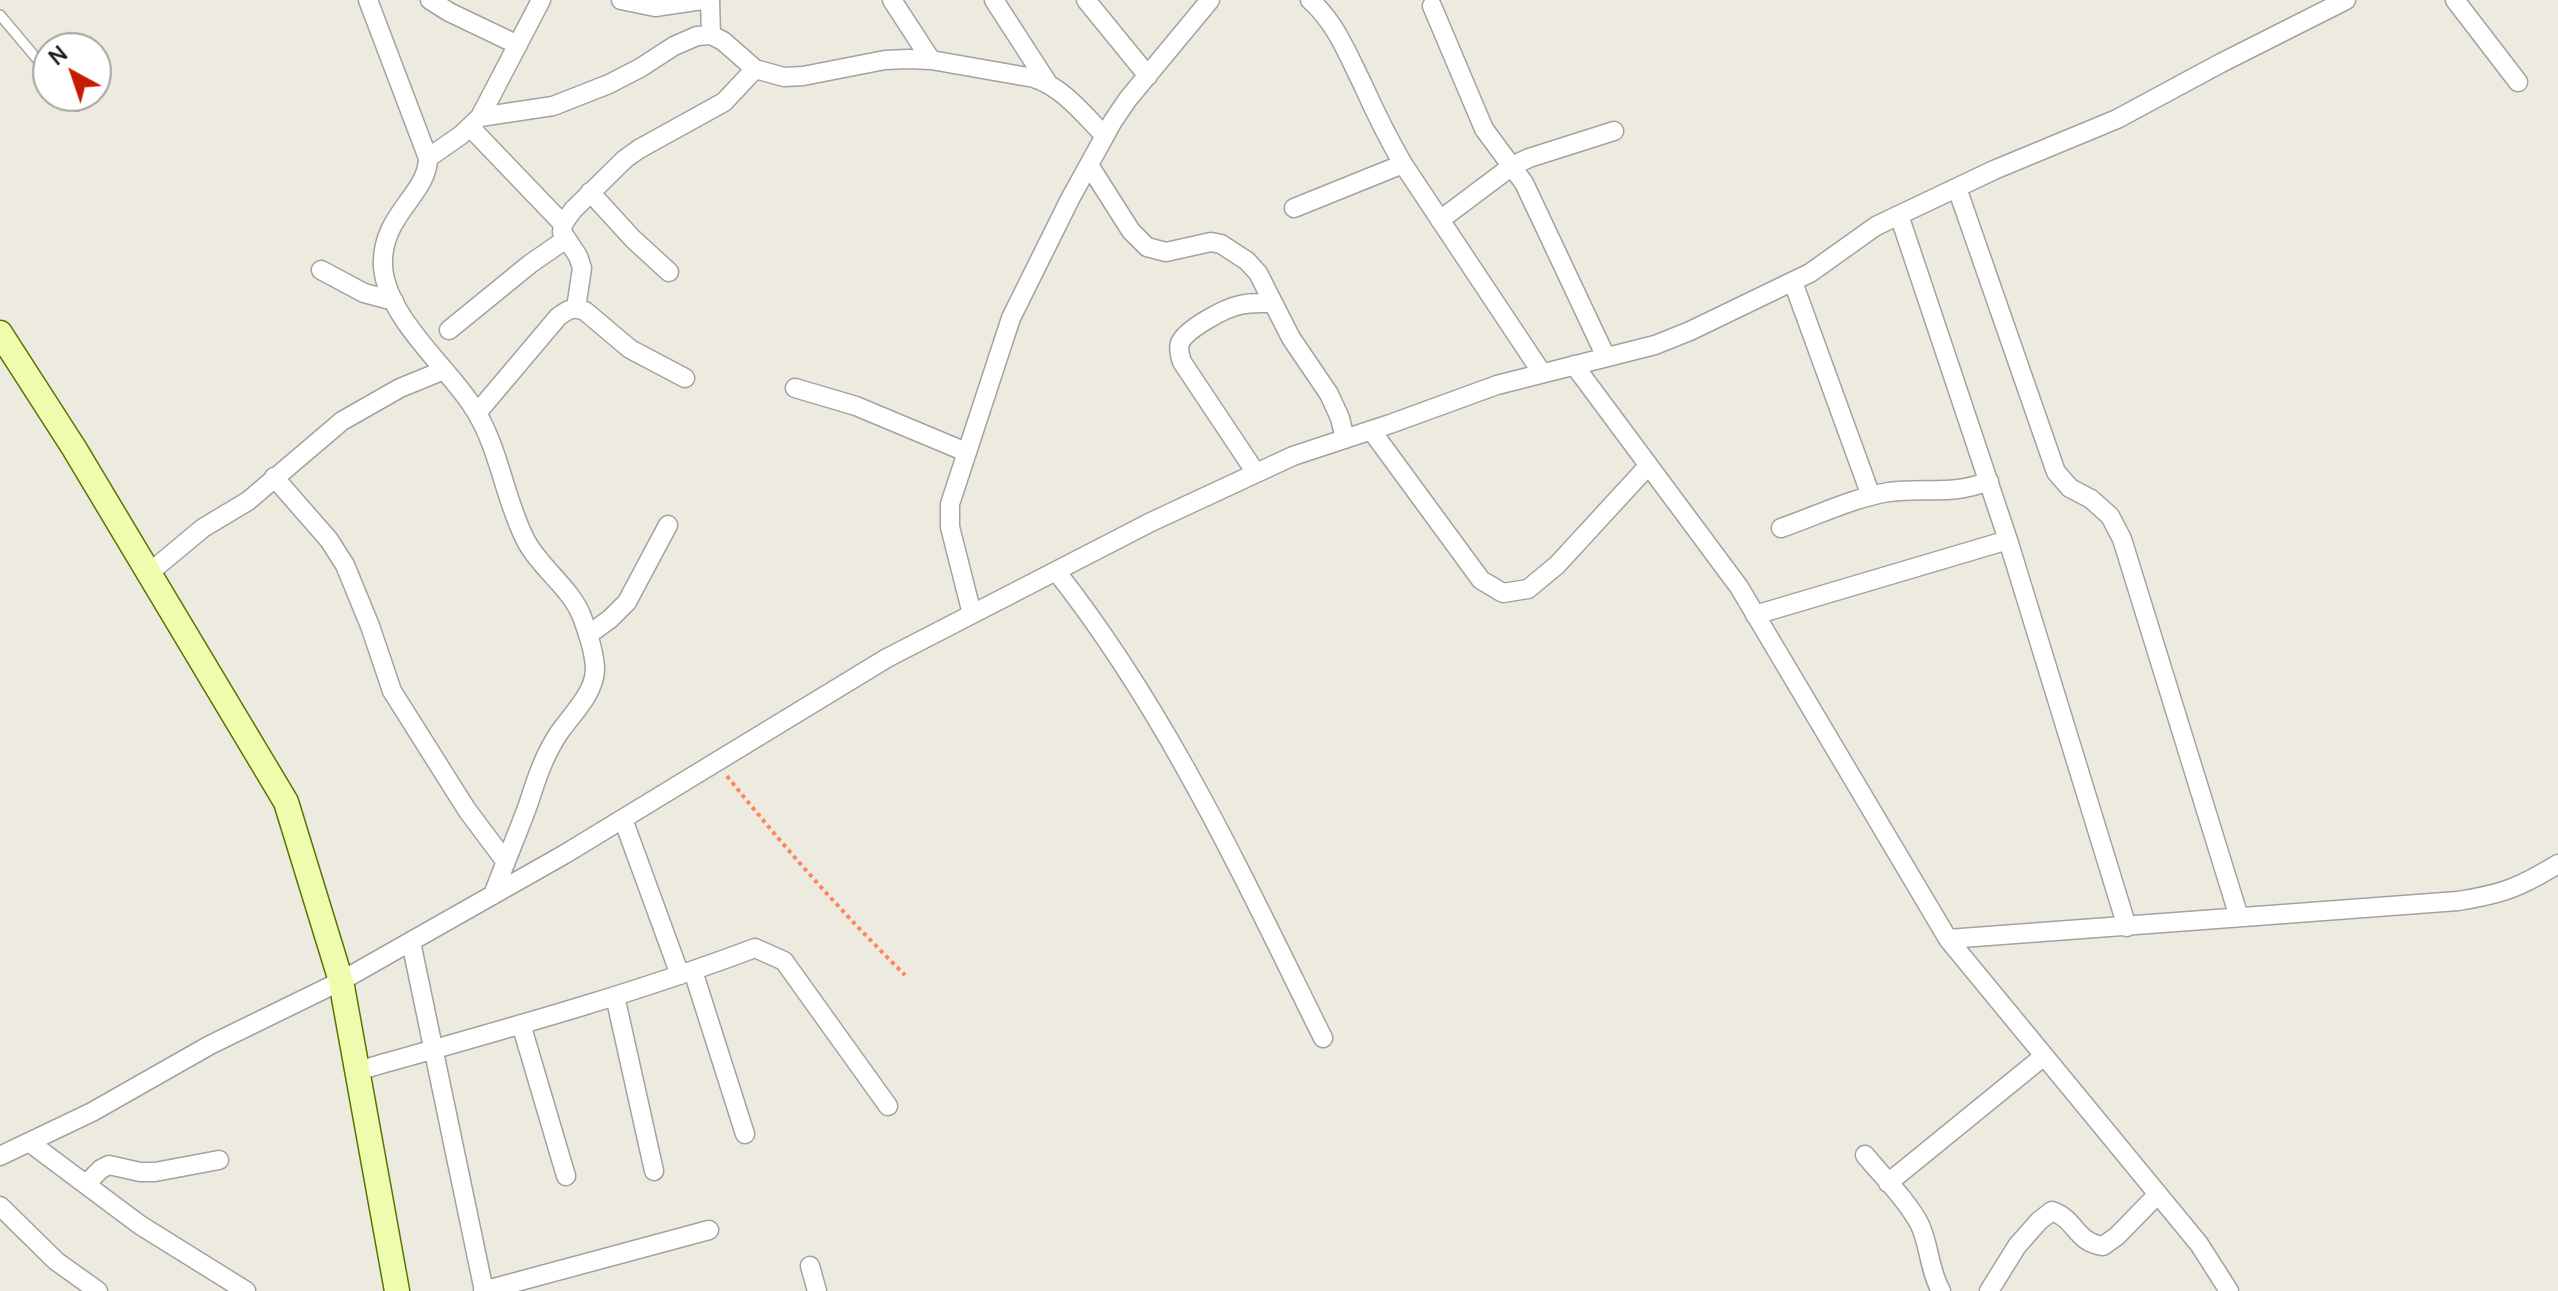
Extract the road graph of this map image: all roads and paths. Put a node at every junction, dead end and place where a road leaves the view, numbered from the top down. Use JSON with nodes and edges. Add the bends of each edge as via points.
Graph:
{"nodes":[{"id":1,"x":368,"y":0,"type":"edge"},
{"id":2,"x":430,"y":0,"type":"edge"},
{"id":3,"x":541,"y":0,"type":"edge"},
{"id":4,"x":621,"y":0,"type":"edge"},
{"id":5,"x":702,"y":0,"type":"edge"},
{"id":6,"x":710,"y":0,"type":"edge"},
{"id":7,"x":892,"y":0,"type":"edge"},
{"id":8,"x":994,"y":0,"type":"edge"},
{"id":9,"x":1086,"y":0,"type":"edge"},
{"id":10,"x":1210,"y":0,"type":"edge"},
{"id":11,"x":1310,"y":0,"type":"edge"},
{"id":12,"x":2346,"y":0,"type":"edge"},
{"id":13,"x":2455,"y":0,"type":"edge"},
{"id":14,"x":1432,"y":6,"type":"dead end"},
{"id":15,"x":0,"y":15,"type":"edge"},
{"id":16,"x":711,"y":35,"type":"junction"},
{"id":17,"x":518,"y":45,"type":"junction"},
{"id":18,"x":32,"y":53,"type":"edge"},
{"id":19,"x":931,"y":60,"type":"junction"},
{"id":20,"x":755,"y":69,"type":"junction"},
{"id":21,"x":1148,"y":76,"type":"junction"},
{"id":22,"x":1047,"y":82,"type":"junction"},
{"id":23,"x":2518,"y":82,"type":"dead end"},
{"id":24,"x":475,"y":122,"type":"junction"},
{"id":25,"x":1614,"y":131,"type":"dead end"},
{"id":26,"x":1105,"y":136,"type":"junction"},
{"id":27,"x":428,"y":158,"type":"junction"},
{"id":28,"x":1403,"y":164,"type":"junction"},
{"id":29,"x":1089,"y":165,"type":"junction"},
{"id":30,"x":1512,"y":166,"type":"junction"},
{"id":31,"x":1957,"y":188,"type":"junction"},
{"id":32,"x":590,"y":192,"type":"junction"},
{"id":33,"x":1294,"y":208,"type":"dead end"},
{"id":34,"x":1899,"y":215,"type":"junction"},
{"id":35,"x":1440,"y":220,"type":"junction"},
{"id":36,"x":564,"y":232,"type":"junction"},
{"id":37,"x":321,"y":270,"type":"dead end"},
{"id":38,"x":669,"y":272,"type":"dead end"},
{"id":39,"x":1793,"y":282,"type":"junction"},
{"id":40,"x":394,"y":301,"type":"junction"},
{"id":41,"x":1272,"y":303,"type":"junction"},
{"id":42,"x":576,"y":308,"type":"junction"},
{"id":43,"x":449,"y":330,"type":"dead end"},
{"id":44,"x":0,"y":333,"type":"edge"},
{"id":45,"x":1606,"y":357,"type":"junction"},
{"id":46,"x":1574,"y":365,"type":"junction"},
{"id":47,"x":444,"y":370,"type":"junction"},
{"id":48,"x":1542,"y":373,"type":"junction"},
{"id":49,"x":685,"y":378,"type":"dead end"},
{"id":50,"x":795,"y":388,"type":"dead end"},
{"id":51,"x":477,"y":413,"type":"junction"},
{"id":52,"x":1371,"y":430,"type":"junction"},
{"id":53,"x":1345,"y":439,"type":"junction"},
{"id":54,"x":966,"y":452,"type":"junction"},
{"id":55,"x":1648,"y":466,"type":"junction"},
{"id":56,"x":1256,"y":473,"type":"junction"},
{"id":57,"x":274,"y":477,"type":"junction"},
{"id":58,"x":1989,"y":481,"type":"junction"},
{"id":59,"x":1871,"y":496,"type":"junction"},
{"id":60,"x":668,"y":525,"type":"dead end"},
{"id":61,"x":1781,"y":528,"type":"dead end"},
{"id":62,"x":2008,"y":540,"type":"junction"},
{"id":63,"x":1056,"y":571,"type":"junction"},
{"id":64,"x":149,"y":573,"type":"junction"},
{"id":65,"x":972,"y":614,"type":"junction"},
{"id":66,"x":1755,"y":615,"type":"junction"},
{"id":67,"x":588,"y":635,"type":"junction"},
{"id":68,"x":715,"y":762,"type":"junction"},
{"id":69,"x":623,"y":819,"type":"junction"},
{"id":70,"x":506,"y":862,"type":"junction"},
{"id":71,"x":2558,"y":864,"type":"edge"},
{"id":72,"x":493,"y":895,"type":"junction"},
{"id":73,"x":2239,"y":917,"type":"junction"},
{"id":74,"x":2127,"y":927,"type":"junction"},
{"id":75,"x":1948,"y":939,"type":"junction"},
{"id":76,"x":411,"y":942,"type":"junction"},
{"id":77,"x":687,"y":973,"type":"junction"},
{"id":78,"x":905,"y":975,"type":"dead end"},
{"id":79,"x":341,"y":981,"type":"junction"},
{"id":80,"x":615,"y":996,"type":"junction"},
{"id":81,"x":521,"y":1024,"type":"junction"},
{"id":82,"x":1323,"y":1038,"type":"dead end"},
{"id":83,"x":434,"y":1049,"type":"junction"},
{"id":84,"x":2044,"y":1056,"type":"junction"},
{"id":85,"x":357,"y":1071,"type":"junction"},
{"id":86,"x":888,"y":1106,"type":"dead end"},
{"id":87,"x":745,"y":1134,"type":"dead end"},
{"id":88,"x":29,"y":1142,"type":"junction"},
{"id":89,"x":1865,"y":1155,"type":"dead end"},
{"id":90,"x":0,"y":1156,"type":"edge"},
{"id":91,"x":219,"y":1160,"type":"dead end"},
{"id":92,"x":654,"y":1171,"type":"dead end"},
{"id":93,"x":566,"y":1176,"type":"dead end"},
{"id":94,"x":1888,"y":1183,"type":"junction"},
{"id":95,"x":86,"y":1184,"type":"junction"},
{"id":96,"x":2158,"y":1194,"type":"junction"},
{"id":97,"x":0,"y":1206,"type":"edge"},
{"id":98,"x":709,"y":1230,"type":"dead end"},
{"id":99,"x":810,"y":1266,"type":"dead end"},
{"id":100,"x":98,"y":1291,"type":"edge"},
{"id":101,"x":246,"y":1291,"type":"edge"},
{"id":102,"x":397,"y":1291,"type":"edge"},
{"id":103,"x":483,"y":1291,"type":"edge"},
{"id":104,"x":817,"y":1291,"type":"edge"},
{"id":105,"x":1941,"y":1291,"type":"edge"},
{"id":106,"x":1989,"y":1291,"type":"edge"},
{"id":107,"x":2229,"y":1291,"type":"edge"}],
"edges":[{"from":1,"to":27,"type":"street"},
{"from":2,"to":17,"type":"street"},
{"from":3,"to":17,"type":"street"},
{"from":4,"to":5,"type":"street","via":[[655,7]]},
{"from":6,"to":16,"type":"street"},
{"from":7,"to":19,"type":"street"},
{"from":8,"to":22,"type":"street"},
{"from":9,"to":21,"type":"street"},
{"from":10,"to":21,"type":"street"},
{"from":11,"to":28,"type":"street","via":[[1341,39]]},
{"from":12,"to":31,"type":"street","via":[[2117,119]]},
{"from":13,"to":23,"type":"street"},
{"from":14,"to":30,"type":"street","via":[[1484,129]]},
{"from":15,"to":18,"type":"lane"},
{"from":16,"to":20,"type":"street"},
{"from":16,"to":24,"type":"street","via":[[686,39],[609,84],[553,106]]},
{"from":17,"to":24,"type":"street"},
{"from":19,"to":20,"type":"street","via":[[885,60],[784,77]]},
{"from":19,"to":22,"type":"street"},
{"from":20,"to":32,"type":"street","via":[[724,102],[639,149]]},
{"from":21,"to":26,"type":"street"},
{"from":22,"to":26,"type":"street"},
{"from":24,"to":27,"type":"street"},
{"from":24,"to":36,"type":"street"},
{"from":25,"to":30,"type":"street"},
{"from":26,"to":29,"type":"street"},
{"from":27,"to":40,"type":"street","via":[[428,170],[391,225],[384,245],[383,270]]},
{"from":28,"to":33,"type":"street"},
{"from":28,"to":35,"type":"street"},
{"from":29,"to":41,"type":"street","via":[[1147,247],[1166,252],[1221,244],[1258,273]]},
{"from":29,"to":54,"type":"street","via":[[1011,318]]},
{"from":30,"to":35,"type":"street"},
{"from":30,"to":45,"type":"street"},
{"from":31,"to":34,"type":"street"},
{"from":31,"to":73,"type":"street","via":[[2056,472],[2110,516],[2122,539]]},
{"from":32,"to":36,"type":"street"},
{"from":32,"to":38,"type":"street"},
{"from":34,"to":39,"type":"street"},
{"from":34,"to":58,"type":"street"},
{"from":35,"to":48,"type":"street"},
{"from":36,"to":42,"type":"street","via":[[582,268]]},
{"from":36,"to":43,"type":"street"},
{"from":37,"to":40,"type":"street","via":[[364,293]]},
{"from":39,"to":45,"type":"street","via":[[1678,336]]},
{"from":39,"to":59,"type":"street"},
{"from":40,"to":47,"type":"street"},
{"from":41,"to":53,"type":"street","via":[[1329,394]]},
{"from":41,"to":56,"type":"street","via":[[1226,309],[1180,342],[1182,362]]},
{"from":42,"to":49,"type":"street","via":[[630,349]]},
{"from":42,"to":51,"type":"street","via":[[558,317]]},
{"from":44,"to":64,"type":"street"},
{"from":45,"to":46,"type":"street"},
{"from":46,"to":48,"type":"street"},
{"from":46,"to":55,"type":"street"},
{"from":47,"to":51,"type":"street"},
{"from":47,"to":57,"type":"street","via":[[342,421]]},
{"from":48,"to":52,"type":"street"},
{"from":50,"to":54,"type":"street","via":[[856,406]]},
{"from":51,"to":67,"type":"street","via":[[525,540],[581,612]]},
{"from":52,"to":53,"type":"street"},
{"from":52,"to":55,"type":"street","via":[[1481,580],[1503,593],[1528,589],[1557,565]]},
{"from":53,"to":56,"type":"street"},
{"from":54,"to":65,"type":"street","via":[[950,504],[950,527]]},
{"from":55,"to":66,"type":"street"},
{"from":56,"to":63,"type":"street"},
{"from":57,"to":64,"type":"street"},
{"from":57,"to":70,"type":"street","via":[[345,565],[392,691]]},
{"from":58,"to":59,"type":"street","via":[[1950,491]]},
{"from":58,"to":62,"type":"street"},
{"from":59,"to":61,"type":"street"},
{"from":60,"to":67,"type":"street","via":[[627,602]]},
{"from":62,"to":66,"type":"street"},
{"from":62,"to":74,"type":"street"},
{"from":63,"to":65,"type":"street"},
{"from":63,"to":82,"type":"street","via":[[1172,742]]},
{"from":64,"to":79,"type":"street","via":[[286,802]]},
{"from":65,"to":68,"type":"street","via":[[887,658]]},
{"from":66,"to":75,"type":"street"},
{"from":67,"to":70,"type":"street","via":[[595,671],[589,691],[538,771]]},
{"from":68,"to":69,"type":"street"},
{"from":68,"to":78,"type":"path","via":[[787,851]]},
{"from":69,"to":72,"type":"street"},
{"from":69,"to":77,"type":"street"},
{"from":70,"to":72,"type":"street"},
{"from":71,"to":73,"type":"street","via":[[2496,895]]},
{"from":72,"to":76,"type":"street"},
{"from":73,"to":74,"type":"street"},
{"from":74,"to":75,"type":"street"},
{"from":75,"to":84,"type":"street"},
{"from":76,"to":79,"type":"street"},
{"from":76,"to":83,"type":"street"},
{"from":77,"to":80,"type":"street"},
{"from":77,"to":86,"type":"street","via":[[755,948],[784,961]]},
{"from":77,"to":87,"type":"street"},
{"from":79,"to":85,"type":"street"},
{"from":79,"to":88,"type":"street"},
{"from":80,"to":81,"type":"street"},
{"from":80,"to":92,"type":"street"},
{"from":81,"to":83,"type":"street"},
{"from":81,"to":93,"type":"street"},
{"from":83,"to":85,"type":"street"},
{"from":83,"to":103,"type":"street"},
{"from":84,"to":94,"type":"street"},
{"from":84,"to":96,"type":"street"},
{"from":85,"to":102,"type":"street"},
{"from":88,"to":90,"type":"street"},
{"from":88,"to":95,"type":"street"},
{"from":89,"to":94,"type":"street"},
{"from":91,"to":95,"type":"street","via":[[155,1172],[109,1165]]},
{"from":94,"to":105,"type":"street","via":[[1919,1225]]},
{"from":95,"to":101,"type":"street","via":[[140,1225]]},
{"from":96,"to":106,"type":"street","via":[[2103,1246],[2091,1244],[2065,1216],[2052,1211],[2017,1246]]},
{"from":96,"to":107,"type":"street"},
{"from":97,"to":100,"type":"street","via":[[56,1261]]},
{"from":98,"to":103,"type":"street"},
{"from":99,"to":104,"type":"street"}]}
